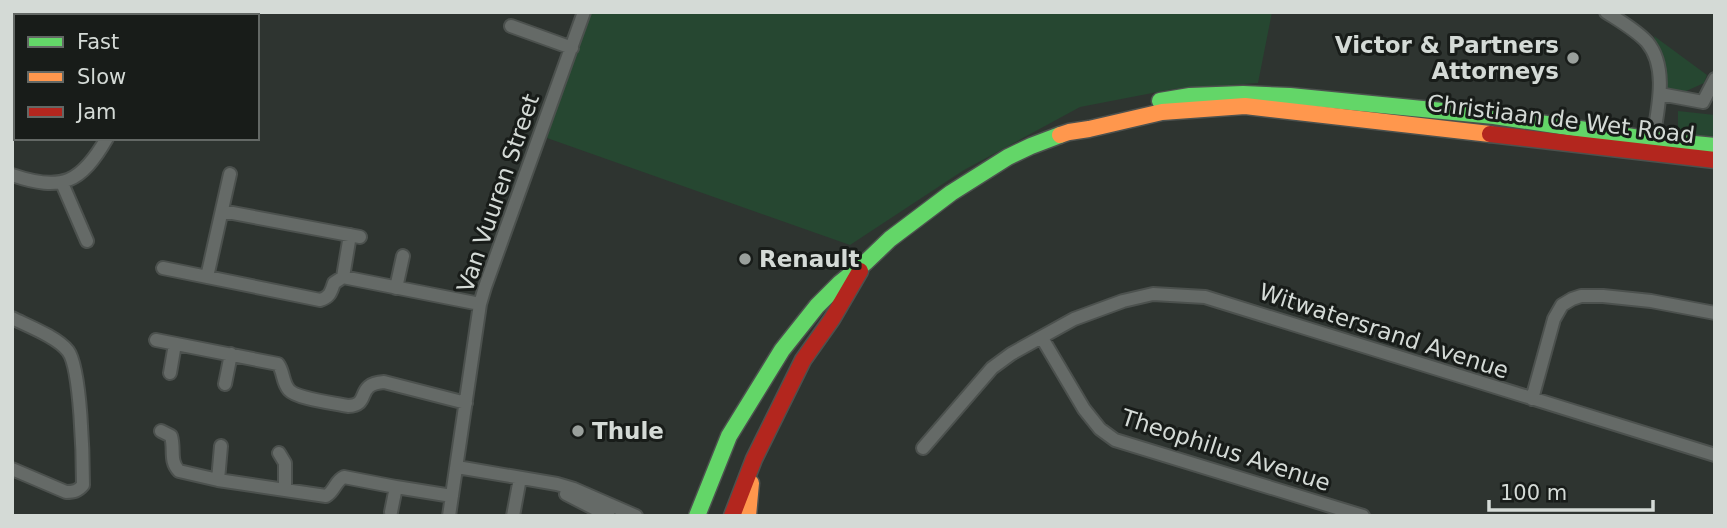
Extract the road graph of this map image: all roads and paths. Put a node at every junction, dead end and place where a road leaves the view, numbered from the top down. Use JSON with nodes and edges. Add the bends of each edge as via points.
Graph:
{"nodes":[{"id":1,"x":584,"y":12,"type":"edge"},
{"id":2,"x":1606,"y":12,"type":"edge"},
{"id":3,"x":511,"y":26,"type":"dead end"},
{"id":4,"x":572,"y":48,"type":"junction"},
{"id":5,"x":1715,"y":79,"type":"edge"},
{"id":6,"x":1660,"y":94,"type":"junction"},
{"id":7,"x":106,"y":140,"type":"edge"},
{"id":8,"x":1652,"y":146,"type":"junction"},
{"id":9,"x":1715,"y":146,"type":"edge"},
{"id":10,"x":1715,"y":160,"type":"edge"},
{"id":11,"x":230,"y":173,"type":"dead end"},
{"id":12,"x":12,"y":175,"type":"edge"},
{"id":13,"x":62,"y":183,"type":"junction"},
{"id":14,"x":222,"y":211,"type":"junction"},
{"id":15,"x":87,"y":241,"type":"dead end"},
{"id":16,"x":403,"y":256,"type":"dead end"},
{"id":17,"x":866,"y":262,"type":"junction"},
{"id":18,"x":163,"y":268,"type":"dead end"},
{"id":19,"x":207,"y":277,"type":"junction"},
{"id":20,"x":343,"y":277,"type":"junction"},
{"id":21,"x":396,"y":288,"type":"junction"},
{"id":22,"x":480,"y":304,"type":"junction"},
{"id":23,"x":1715,"y":313,"type":"edge"},
{"id":24,"x":12,"y":318,"type":"edge"},
{"id":25,"x":1042,"y":338,"type":"junction"},
{"id":26,"x":156,"y":340,"type":"dead end"},
{"id":27,"x":175,"y":344,"type":"junction"},
{"id":28,"x":231,"y":354,"type":"junction"},
{"id":29,"x":170,"y":373,"type":"dead end"},
{"id":30,"x":225,"y":384,"type":"dead end"},
{"id":31,"x":1532,"y":400,"type":"junction"},
{"id":32,"x":466,"y":403,"type":"junction"},
{"id":33,"x":161,"y":431,"type":"dead end"},
{"id":34,"x":221,"y":446,"type":"dead end"},
{"id":35,"x":923,"y":448,"type":"dead end"},
{"id":36,"x":279,"y":453,"type":"dead end"},
{"id":37,"x":1715,"y":455,"type":"edge"},
{"id":38,"x":754,"y":459,"type":"junction"},
{"id":39,"x":457,"y":467,"type":"junction"},
{"id":40,"x":12,"y":469,"type":"edge"},
{"id":41,"x":520,"y":478,"type":"junction"},
{"id":42,"x":218,"y":480,"type":"junction"},
{"id":43,"x":548,"y":483,"type":"junction"},
{"id":44,"x":709,"y":485,"type":"junction"},
{"id":45,"x":396,"y":487,"type":"junction"},
{"id":46,"x":285,"y":490,"type":"junction"},
{"id":47,"x":452,"y":496,"type":"junction"},
{"id":48,"x":391,"y":512,"type":"dead end"},
{"id":49,"x":449,"y":516,"type":"edge"},
{"id":50,"x":513,"y":516,"type":"edge"},
{"id":51,"x":609,"y":516,"type":"edge"},
{"id":52,"x":636,"y":516,"type":"edge"},
{"id":53,"x":681,"y":516,"type":"edge"},
{"id":54,"x":697,"y":516,"type":"edge"},
{"id":55,"x":732,"y":516,"type":"edge"},
{"id":56,"x":748,"y":516,"type":"edge"},
{"id":57,"x":1363,"y":516,"type":"edge"}],
"edges":[{"from":1,"to":4,"type":"street","name":"Van Vuuren Street"},
{"from":2,"to":6,"type":"street","via":[[1652,49]]},
{"from":3,"to":4,"type":"street"},
{"from":4,"to":22,"type":"street","name":"Van Vuuren Street"},
{"from":5,"to":6,"type":"street","via":[[1703,102]]},
{"from":6,"to":8,"type":"street"},
{"from":7,"to":13,"type":"street","via":[[84,170]]},
{"from":8,"to":9,"type":"main road","name":"Christiaan de Wet Road"},
{"from":8,"to":10,"type":"main road","name":"Christiaan de Wet Road"},
{"from":8,"to":17,"type":"main road","name":"Christiaan de Wet Road","via":[[1245,106],[1162,112],[1069,132],[1007,157],[928,209]]},
{"from":11,"to":14,"type":"street"},
{"from":12,"to":13,"type":"street","via":[[33,183]]},
{"from":13,"to":15,"type":"street"},
{"from":14,"to":19,"type":"street"},
{"from":14,"to":20,"type":"street","via":[[355,236]]},
{"from":16,"to":21,"type":"street"},
{"from":17,"to":38,"type":"main road","name":"Christiaan de Wet Road","via":[[803,360]]},
{"from":17,"to":44,"type":"main road","name":"Christiaan de Wet Road","via":[[817,306],[782,350],[729,436]]},
{"from":18,"to":19,"type":"street"},
{"from":19,"to":20,"type":"street","via":[[320,300],[328,297],[334,283]]},
{"from":20,"to":21,"type":"street"},
{"from":21,"to":22,"type":"street"},
{"from":22,"to":32,"type":"street","name":"Van Vuuren Street"},
{"from":23,"to":31,"type":"street","via":[[1639,300],[1572,299],[1554,319]]},
{"from":24,"to":40,"type":"street","via":[[68,350],[74,363],[83,485],[66,492]]},
{"from":25,"to":31,"type":"street","name":"Witwatersrand Avenue","via":[[1074,319],[1123,301],[1153,294],[1205,298]]},
{"from":25,"to":35,"type":"street","name":"Witwatersrand Avenue","via":[[992,368]]},
{"from":25,"to":57,"type":"street","name":"Theophilus Avenue","via":[[1084,409],[1115,439]]},
{"from":26,"to":27,"type":"street"},
{"from":27,"to":28,"type":"street"},
{"from":27,"to":29,"type":"street"},
{"from":28,"to":30,"type":"street"},
{"from":28,"to":32,"type":"street","via":[[278,364],[294,395],[356,406],[370,385],[384,382]]},
{"from":31,"to":37,"type":"street","name":"Witwatersrand Avenue"},
{"from":32,"to":39,"type":"street","name":"Van Vuuren Street"},
{"from":33,"to":42,"type":"street","via":[[171,436],[179,471]]},
{"from":34,"to":42,"type":"street"},
{"from":36,"to":46,"type":"street","via":[[285,463]]},
{"from":38,"to":55,"type":"main road","name":"Christiaan de Wet Road"},
{"from":38,"to":56,"type":"main road"},
{"from":39,"to":41,"type":"street"},
{"from":39,"to":47,"type":"street","name":"Van Vuuren Street"},
{"from":41,"to":43,"type":"street"},
{"from":41,"to":50,"type":"street"},
{"from":42,"to":46,"type":"street"},
{"from":43,"to":51,"type":"street"},
{"from":43,"to":52,"type":"street"},
{"from":44,"to":53,"type":"main road"},
{"from":44,"to":54,"type":"main road","name":"Christiaan de Wet Road"},
{"from":45,"to":46,"type":"street","via":[[344,477],[326,496]]},
{"from":45,"to":47,"type":"street"},
{"from":45,"to":48,"type":"street"},
{"from":47,"to":49,"type":"street","name":"Van Vuuren Street"}]}
